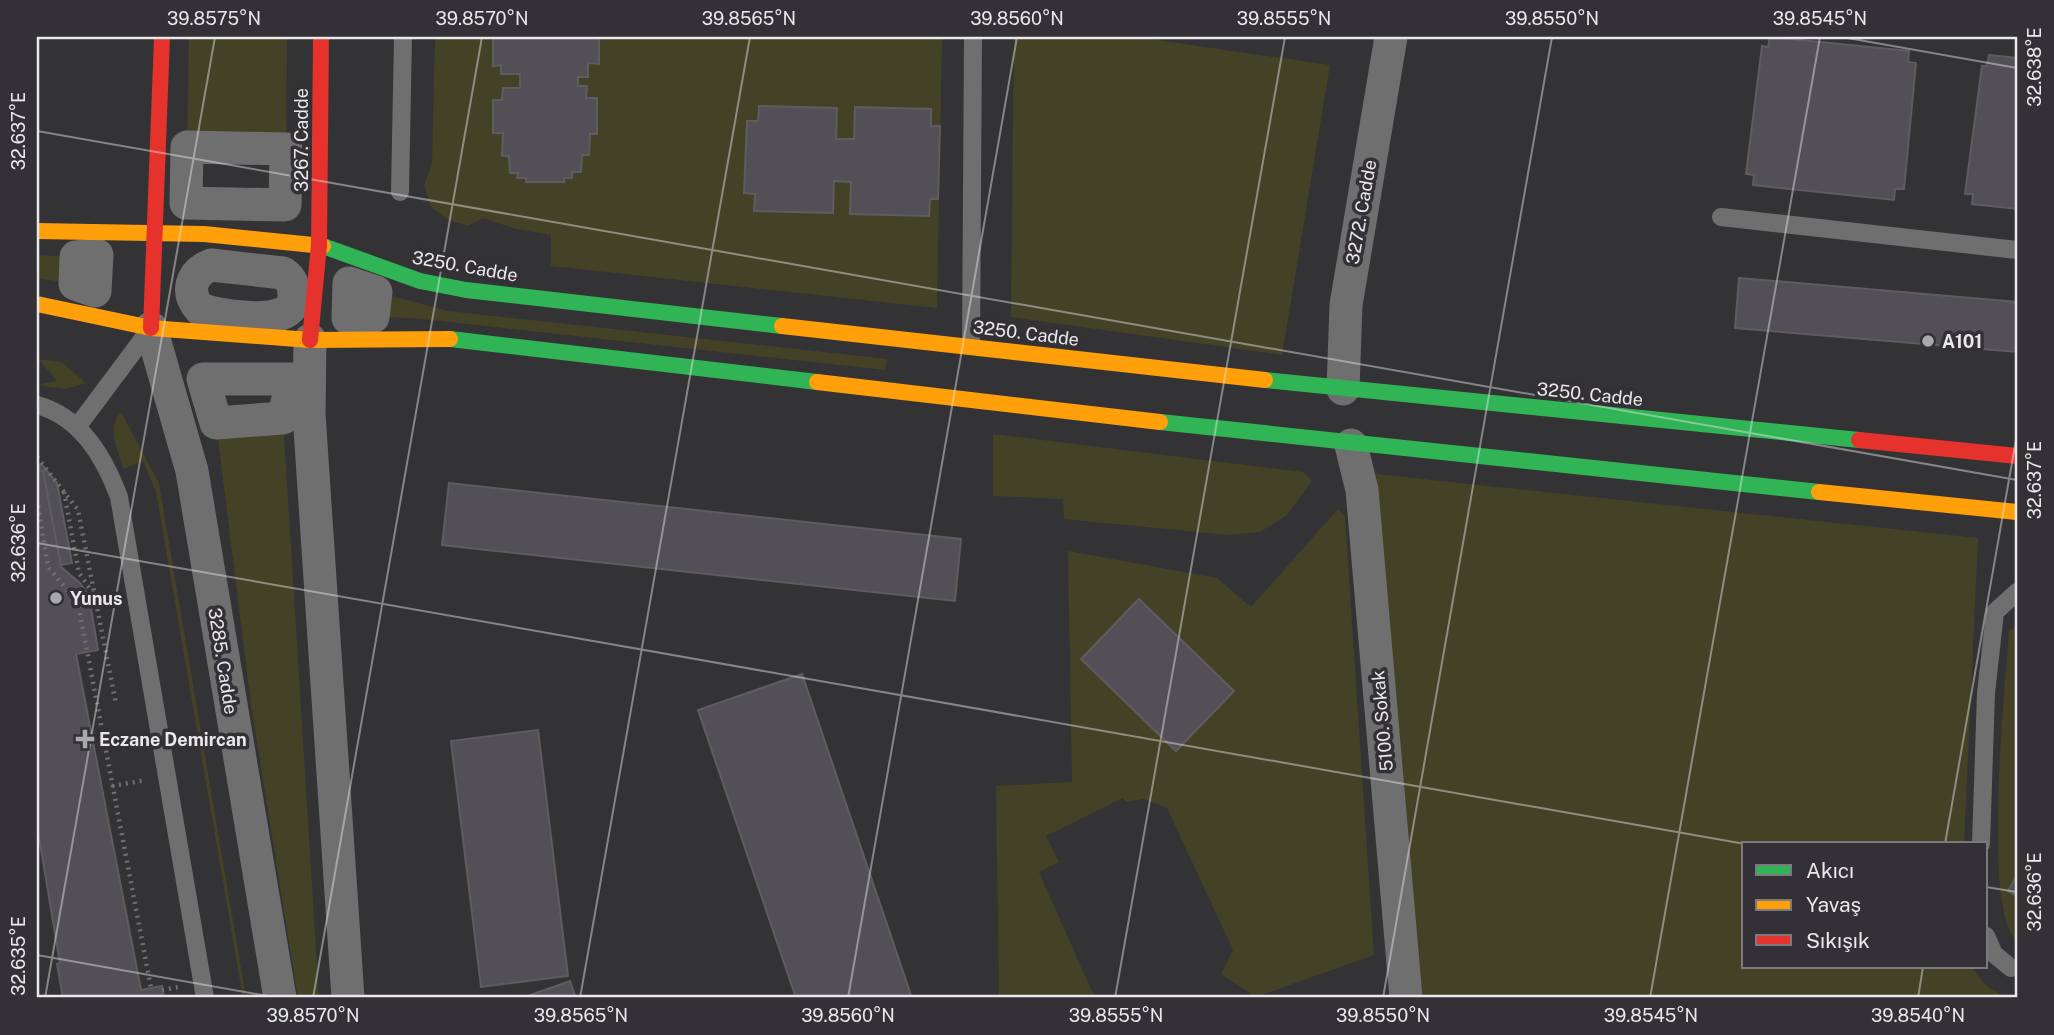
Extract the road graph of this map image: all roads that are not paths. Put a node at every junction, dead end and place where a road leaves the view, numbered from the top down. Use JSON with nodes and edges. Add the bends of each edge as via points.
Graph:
{"nodes":[{"id":1,"x":162,"y":37,"type":"edge"},
{"id":2,"x":321,"y":37,"type":"edge"},
{"id":3,"x":403,"y":37,"type":"edge"},
{"id":4,"x":973,"y":37,"type":"edge"},
{"id":5,"x":1391,"y":37,"type":"edge"},
{"id":6,"x":400,"y":192,"type":"dead end"},
{"id":7,"x":1721,"y":218,"type":"dead end"},
{"id":8,"x":37,"y":231,"type":"edge"},
{"id":9,"x":153,"y":232,"type":"junction"},
{"id":10,"x":319,"y":244,"type":"junction"},
{"id":11,"x":2017,"y":250,"type":"edge"},
{"id":12,"x":37,"y":304,"type":"edge"},
{"id":13,"x":151,"y":328,"type":"junction"},
{"id":14,"x":310,"y":340,"type":"junction"},
{"id":15,"x":971,"y":346,"type":"junction"},
{"id":16,"x":37,"y":405,"type":"edge"},
{"id":17,"x":1347,"y":417,"type":"junction"},
{"id":18,"x":77,"y":427,"type":"junction"},
{"id":19,"x":2017,"y":456,"type":"edge"},
{"id":20,"x":2017,"y":512,"type":"edge"},
{"id":21,"x":2017,"y":592,"type":"edge"},
{"id":22,"x":1981,"y":842,"type":"edge"},
{"id":23,"x":1988,"y":940,"type":"edge"},
{"id":24,"x":2011,"y":968,"type":"dead end"},
{"id":25,"x":205,"y":998,"type":"edge"},
{"id":26,"x":280,"y":998,"type":"edge"},
{"id":27,"x":348,"y":998,"type":"edge"},
{"id":28,"x":1406,"y":998,"type":"edge"}],
"edges":[{"from":1,"to":9,"type":"street"},
{"from":2,"to":10,"type":"street","name":"3267. Cadde"},
{"from":3,"to":6,"type":"lane"},
{"from":4,"to":15,"type":"lane"},
{"from":5,"to":17,"type":"street","name":"3272. Cadde","via":[[1346,305]]},
{"from":7,"to":11,"type":"lane"},
{"from":8,"to":9,"type":"street","name":"3250. Cadde"},
{"from":9,"to":10,"type":"street","name":"3250. Cadde"},
{"from":9,"to":13,"type":"street"},
{"from":10,"to":14,"type":"street","name":"3267. Cadde"},
{"from":10,"to":15,"type":"street","name":"3250. Cadde","via":[[420,281],[466,290]]},
{"from":12,"to":13,"type":"street","name":"3250. Cadde"},
{"from":13,"to":14,"type":"street","name":"3250. Cadde"},
{"from":13,"to":18,"type":"lane"},
{"from":13,"to":26,"type":"street","name":"3285. Cadde","via":[[192,471]]},
{"from":14,"to":17,"type":"street","name":"3250. Cadde","via":[[455,339]]},
{"from":14,"to":27,"type":"street","via":[[309,414]]},
{"from":15,"to":17,"type":"street","name":"3250. Cadde"},
{"from":16,"to":18,"type":"lane"},
{"from":17,"to":19,"type":"street","name":"3250. Cadde"},
{"from":17,"to":20,"type":"street","name":"3250. Cadde"},
{"from":17,"to":28,"type":"street","name":"5100. Sokak","via":[[1362,490]]},
{"from":18,"to":25,"type":"lane","via":[[109,468],[119,497]]},
{"from":21,"to":22,"type":"lane","via":[[1995,612],[1986,693]]},
{"from":23,"to":24,"type":"lane","via":[[1994,954]]}]}
